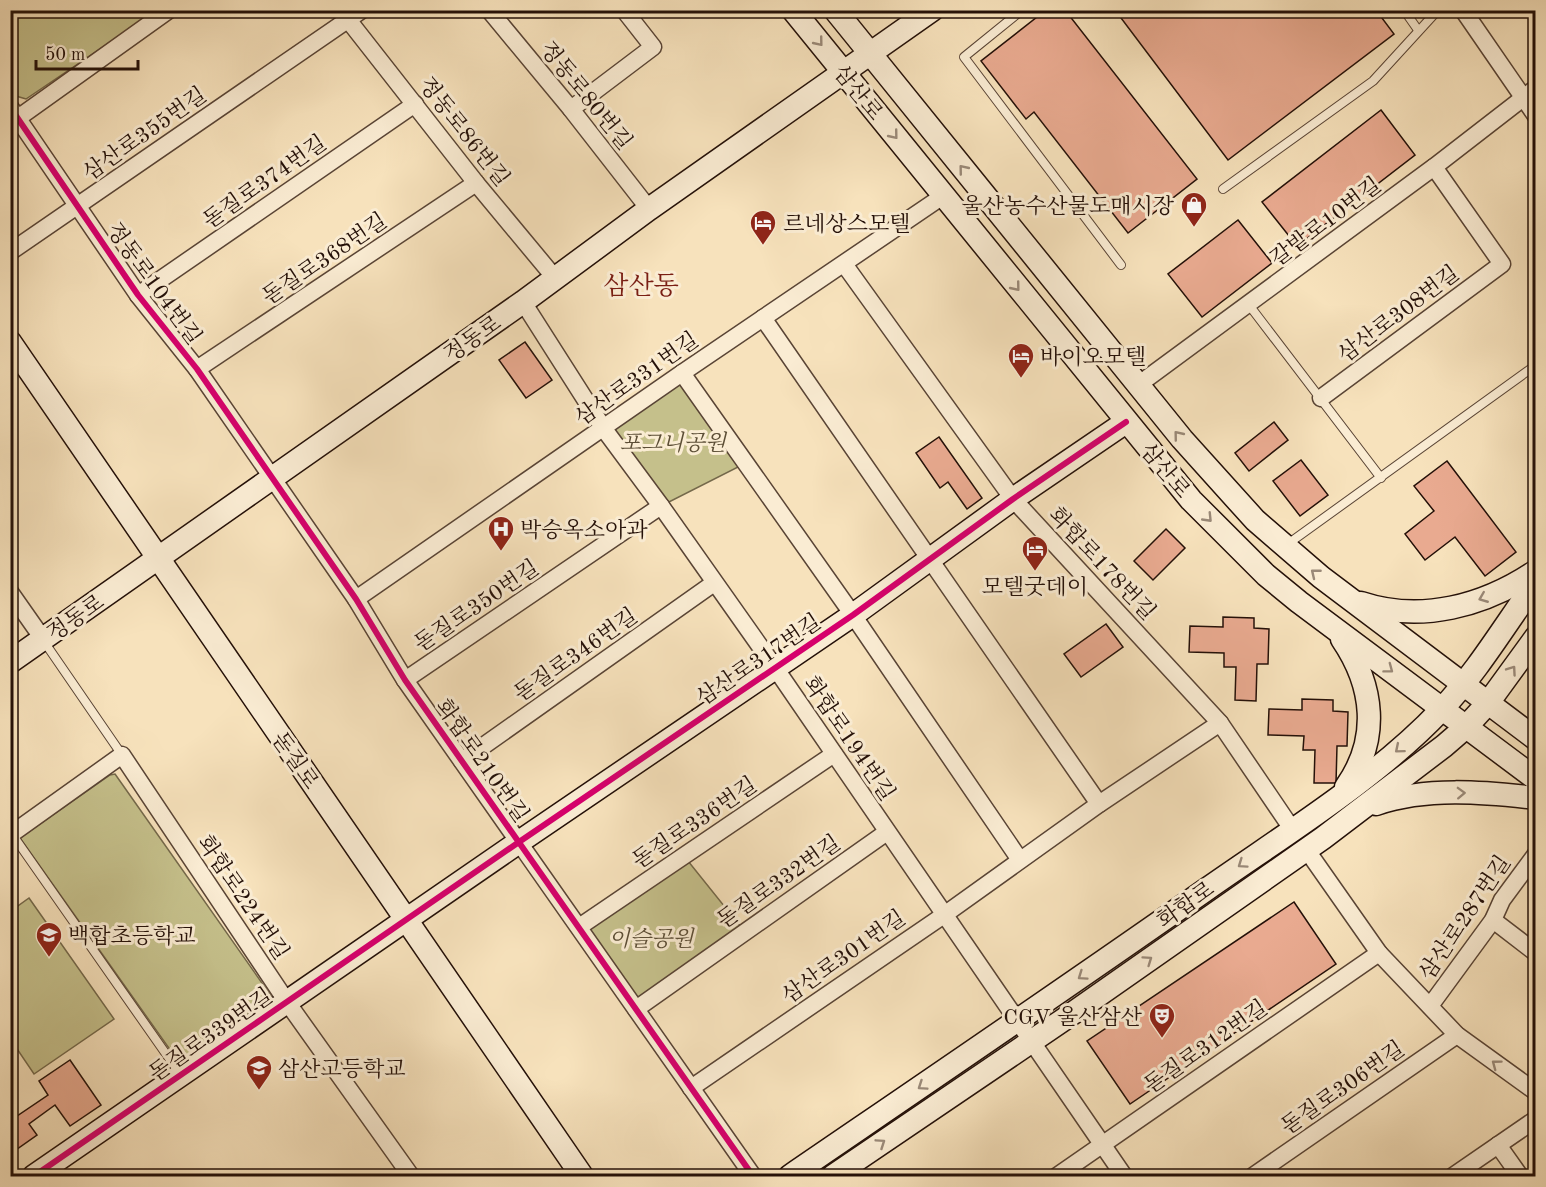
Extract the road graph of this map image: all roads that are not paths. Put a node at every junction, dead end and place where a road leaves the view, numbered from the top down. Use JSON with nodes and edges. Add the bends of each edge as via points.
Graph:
{"nodes":[{"id":1,"x":169,"y":10,"type":"edge"},
{"id":2,"x":489,"y":10,"type":"edge"},
{"id":3,"x":624,"y":10,"type":"edge"},
{"id":4,"x":793,"y":10,"type":"edge"},
{"id":5,"x":835,"y":10,"type":"edge"},
{"id":6,"x":932,"y":10,"type":"edge"},
{"id":7,"x":1022,"y":10,"type":"edge"},
{"id":8,"x":1404,"y":10,"type":"edge"},
{"id":9,"x":1438,"y":10,"type":"edge"},
{"id":10,"x":1463,"y":10,"type":"edge"},
{"id":11,"x":351,"y":14,"type":"edge"},
{"id":12,"x":1418,"y":30,"type":"junction"},
{"id":13,"x":871,"y":55,"type":"junction"},
{"id":14,"x":844,"y":73,"type":"junction"},
{"id":15,"x":1529,"y":93,"type":"edge"},
{"id":16,"x":415,"y":104,"type":"junction"},
{"id":17,"x":571,"y":109,"type":"junction"},
{"id":18,"x":14,"y":113,"type":"edge"},
{"id":19,"x":1536,"y":116,"type":"edge"},
{"id":20,"x":1434,"y":167,"type":"junction"},
{"id":21,"x":476,"y":183,"type":"junction"},
{"id":22,"x":1223,"y":189,"type":"dead end"},
{"id":23,"x":943,"y":196,"type":"junction"},
{"id":24,"x":78,"y":206,"type":"junction"},
{"id":25,"x":649,"y":209,"type":"junction"},
{"id":26,"x":10,"y":252,"type":"edge"},
{"id":27,"x":844,"y":264,"type":"junction"},
{"id":28,"x":1121,"y":266,"type":"dead end"},
{"id":29,"x":555,"y":278,"type":"junction"},
{"id":30,"x":138,"y":295,"type":"junction"},
{"id":31,"x":523,"y":302,"type":"junction"},
{"id":32,"x":1249,"y":305,"type":"junction"},
{"id":33,"x":763,"y":318,"type":"junction"},
{"id":34,"x":10,"y":342,"type":"edge"},
{"id":35,"x":1536,"y":365,"type":"edge"},
{"id":36,"x":197,"y":369,"type":"junction"},
{"id":37,"x":682,"y":372,"type":"junction"},
{"id":38,"x":1138,"y":386,"type":"junction"},
{"id":39,"x":1321,"y":398,"type":"junction"},
{"id":40,"x":1126,"y":422,"type":"junction"},
{"id":41,"x":604,"y":429,"type":"junction"},
{"id":42,"x":273,"y":478,"type":"junction"},
{"id":43,"x":1381,"y":478,"type":"junction"},
{"id":44,"x":1013,"y":499,"type":"junction"},
{"id":45,"x":662,"y":506,"type":"junction"},
{"id":46,"x":1284,"y":547,"type":"junction"},
{"id":47,"x":158,"y":560,"type":"junction"},
{"id":48,"x":930,"y":560,"type":"junction"},
{"id":49,"x":1536,"y":571,"type":"edge"},
{"id":50,"x":1536,"y":582,"type":"edge"},
{"id":51,"x":714,"y":583,"type":"junction"},
{"id":52,"x":10,"y":592,"type":"edge"},
{"id":53,"x":1345,"y":596,"type":"junction"},
{"id":54,"x":356,"y":599,"type":"junction"},
{"id":55,"x":853,"y":615,"type":"junction"},
{"id":56,"x":1331,"y":626,"type":"junction"},
{"id":57,"x":1536,"y":636,"type":"edge"},
{"id":58,"x":43,"y":639,"type":"junction"},
{"id":59,"x":10,"y":662,"type":"edge"},
{"id":60,"x":776,"y":669,"type":"junction"},
{"id":61,"x":405,"y":680,"type":"junction"},
{"id":62,"x":1463,"y":684,"type":"junction"},
{"id":63,"x":1488,"y":703,"type":"junction"},
{"id":64,"x":1442,"y":709,"type":"junction"},
{"id":65,"x":1220,"y":723,"type":"junction"},
{"id":66,"x":1466,"y":727,"type":"junction"},
{"id":67,"x":1536,"y":739,"type":"edge"},
{"id":68,"x":834,"y":754,"type":"junction"},
{"id":69,"x":122,"y":756,"type":"junction"},
{"id":70,"x":462,"y":761,"type":"junction"},
{"id":71,"x":1536,"y":779,"type":"edge"},
{"id":72,"x":1336,"y":798,"type":"junction"},
{"id":73,"x":1536,"y":798,"type":"edge"},
{"id":74,"x":1099,"y":804,"type":"junction"},
{"id":75,"x":1363,"y":808,"type":"junction"},
{"id":76,"x":1292,"y":829,"type":"junction"},
{"id":77,"x":888,"y":832,"type":"junction"},
{"id":78,"x":11,"y":834,"type":"edge"},
{"id":79,"x":519,"y":842,"type":"junction"},
{"id":80,"x":1306,"y":849,"type":"junction"},
{"id":81,"x":1536,"y":854,"type":"edge"},
{"id":82,"x":1020,"y":860,"type":"junction"},
{"id":83,"x":944,"y":915,"type":"junction"},
{"id":84,"x":1493,"y":920,"type":"junction"},
{"id":85,"x":406,"y":921,"type":"junction"},
{"id":86,"x":579,"y":927,"type":"junction"},
{"id":87,"x":1379,"y":953,"type":"junction"},
{"id":88,"x":1536,"y":953,"type":"edge"},
{"id":89,"x":287,"y":1002,"type":"junction"},
{"id":90,"x":1430,"y":1006,"type":"junction"},
{"id":91,"x":636,"y":1009,"type":"junction"},
{"id":92,"x":1017,"y":1021,"type":"junction"},
{"id":93,"x":1458,"y":1035,"type":"junction"},
{"id":94,"x":1031,"y":1041,"type":"junction"},
{"id":95,"x":181,"y":1075,"type":"junction"},
{"id":96,"x":691,"y":1088,"type":"junction"},
{"id":97,"x":1536,"y":1092,"type":"edge"},
{"id":98,"x":1536,"y":1119,"type":"edge"},
{"id":99,"x":1102,"y":1145,"type":"junction"},
{"id":100,"x":1498,"y":1145,"type":"junction"},
{"id":101,"x":34,"y":1176,"type":"edge"},
{"id":102,"x":411,"y":1176,"type":"edge"},
{"id":103,"x":582,"y":1176,"type":"edge"},
{"id":104,"x":753,"y":1176,"type":"edge"},
{"id":105,"x":790,"y":1176,"type":"edge"},
{"id":106,"x":833,"y":1176,"type":"edge"},
{"id":107,"x":1057,"y":1176,"type":"edge"},
{"id":108,"x":1124,"y":1176,"type":"edge"},
{"id":109,"x":1253,"y":1176,"type":"edge"},
{"id":110,"x":1453,"y":1176,"type":"edge"},
{"id":111,"x":1520,"y":1176,"type":"edge"}],
"edges":[{"from":1,"to":18,"type":"street"},
{"from":2,"to":17,"type":"street","name":"정동로80번길"},
{"from":3,"to":17,"type":"street","via":[[653,47]]},
{"from":4,"to":14,"type":"main road","name":"삼산로","one_way":true},
{"from":5,"to":13,"type":"main road","name":"삼산로"},
{"from":6,"to":13,"type":"main road","name":"정동로"},
{"from":7,"to":28,"type":"lane","via":[[964,57]]},
{"from":8,"to":12,"type":"lane"},
{"from":9,"to":12,"type":"lane"},
{"from":10,"to":15,"type":"street"},
{"from":11,"to":16,"type":"street","name":"정동로86번길"},
{"from":11,"to":24,"type":"street","name":"삼산로355번길"},
{"from":12,"to":22,"type":"lane","via":[[1373,81]]},
{"from":13,"to":14,"type":"main road","name":"정동로"},
{"from":38,"to":13,"type":"main road","name":"삼산로","one_way":true},
{"from":14,"to":23,"type":"main road","name":"삼산로","one_way":true},
{"from":14,"to":25,"type":"main road","name":"정동로"},
{"from":15,"to":19,"type":"street"},
{"from":15,"to":20,"type":"street","name":"갈밭로10번길"},
{"from":16,"to":21,"type":"street","name":"정동로86번길"},
{"from":16,"to":30,"type":"street","name":"돋질로374번길"},
{"from":17,"to":25,"type":"street","name":"정동로80번길"},
{"from":18,"to":24,"type":"street","name":"정동로104번길"},
{"from":20,"to":32,"type":"street","name":"갈밭로10번길"},
{"from":20,"to":39,"type":"street","name":"삼산로308번길","via":[[1502,264]]},
{"from":21,"to":29,"type":"street","name":"정동로86번길"},
{"from":21,"to":36,"type":"street","name":"돋질로368번길"},
{"from":23,"to":27,"type":"street","name":"삼산로331번길"},
{"from":23,"to":40,"type":"main road","name":"삼산로","one_way":true},
{"from":24,"to":26,"type":"street","name":"삼산로355번길"},
{"from":24,"to":30,"type":"street","name":"정동로104번길"},
{"from":25,"to":29,"type":"main road","name":"정동로"},
{"from":27,"to":33,"type":"street","name":"삼산로331번길"},
{"from":27,"to":44,"type":"street","name":"화합로178번길"},
{"from":29,"to":31,"type":"main road","name":"정동로"},
{"from":30,"to":36,"type":"street","name":"정동로104번길"},
{"from":31,"to":41,"type":"street","name":"화합로194번길"},
{"from":31,"to":42,"type":"main road","name":"정동로"},
{"from":32,"to":38,"type":"street","name":"갈밭로10번길"},
{"from":32,"to":39,"type":"lane"},
{"from":33,"to":37,"type":"street","name":"삼산로331번길"},
{"from":33,"to":48,"type":"street"},
{"from":34,"to":47,"type":"main road","name":"돋질로"},
{"from":35,"to":43,"type":"lane"},
{"from":36,"to":42,"type":"street","name":"정동로104번길"},
{"from":37,"to":41,"type":"street","name":"삼산로331번길"},
{"from":37,"to":55,"type":"street","name":"삼산로317번길"},
{"from":46,"to":38,"type":"main road","name":"삼산로","one_way":true,"via":[[1217,480]]},
{"from":39,"to":43,"type":"lane"},
{"from":40,"to":44,"type":"main road","name":"삼산로317번길"},
{"from":40,"to":56,"type":"main road","name":"삼산로","one_way":true,"via":[[1231,542]]},
{"from":41,"to":45,"type":"street","name":"화합로194번길"},
{"from":41,"to":54,"type":"street","name":"삼산로331번길"},
{"from":42,"to":47,"type":"main road","name":"정동로"},
{"from":42,"to":54,"type":"street","name":"화합로210번길"},
{"from":43,"to":46,"type":"lane"},
{"from":44,"to":48,"type":"main road","name":"삼산로317번길"},
{"from":44,"to":65,"type":"street","name":"화합로178번길"},
{"from":45,"to":51,"type":"street","name":"화합로194번길"},
{"from":45,"to":61,"type":"street","name":"돋질로350번길"},
{"from":53,"to":46,"type":"main road","name":"삼산로","one_way":true},
{"from":47,"to":58,"type":"main road","name":"정동로"},
{"from":47,"to":85,"type":"main road","name":"돋질로"},
{"from":48,"to":55,"type":"main road","name":"삼산로317번길"},
{"from":48,"to":74,"type":"street"},
{"from":49,"to":53,"type":"main road","one_way":true,"via":[[1469,604],[1436,612],[1379,609]]},
{"from":50,"to":62,"type":"main road","name":"화합로"},
{"from":51,"to":60,"type":"street","name":"화합로194번길"},
{"from":51,"to":70,"type":"street","name":"돋질로346번길"},
{"from":52,"to":58,"type":"street"},
{"from":53,"to":62,"type":"main road","name":"삼산로"},
{"from":54,"to":61,"type":"street","name":"화합로210번길"},
{"from":55,"to":60,"type":"main road","name":"삼산로317번길"},
{"from":55,"to":82,"type":"street"},
{"from":56,"to":64,"type":"main road","name":"삼산로","one_way":true},
{"from":56,"to":72,"type":"main road","via":[[1356,662],[1369,711],[1362,759]]},
{"from":63,"to":57,"type":"main road","name":"화합로","one_way":true},
{"from":58,"to":59,"type":"main road","name":"정동로"},
{"from":58,"to":69,"type":"lane","name":"화합로224번길"},
{"from":60,"to":68,"type":"street","name":"화합로194번길"},
{"from":60,"to":79,"type":"main road","name":"삼산로317번길"},
{"from":61,"to":70,"type":"street","name":"화합로210번길"},
{"from":62,"to":63,"type":"main road","name":"삼산로"},
{"from":62,"to":64,"type":"main road","name":"화합로"},
{"from":63,"to":66,"type":"main road","name":"화합로"},
{"from":63,"to":67,"type":"main road","name":"삼산로"},
{"from":64,"to":66,"type":"main road","name":"삼산로"},
{"from":64,"to":72,"type":"main road","name":"화합로","one_way":true},
{"from":65,"to":74,"type":"street","name":"삼산로301번길"},
{"from":65,"to":76,"type":"street","name":"화합로178번길"},
{"from":66,"to":71,"type":"main road","name":"삼산로"},
{"from":66,"to":75,"type":"main road","name":"화합로"},
{"from":68,"to":77,"type":"street","name":"화합로194번길"},
{"from":68,"to":86,"type":"street","name":"돋질로336번길"},
{"from":69,"to":78,"type":"street"},
{"from":69,"to":89,"type":"street","name":"화합로224번길"},
{"from":70,"to":79,"type":"street","name":"화합로210번길"},
{"from":72,"to":76,"type":"main road","name":"화합로"},
{"from":75,"to":73,"type":"main road","one_way":true,"via":[[1406,796],[1470,792]]},
{"from":74,"to":82,"type":"street","name":"삼산로301번길"},
{"from":75,"to":80,"type":"main road","name":"화합로"},
{"from":76,"to":92,"type":"main road","name":"화합로","one_way":true},
{"from":77,"to":83,"type":"street","name":"화합로194번길"},
{"from":77,"to":91,"type":"street","name":"돋질로332번길"},
{"from":78,"to":95,"type":"lane"},
{"from":79,"to":85,"type":"main road","name":"삼산로317번길"},
{"from":79,"to":86,"type":"street","name":"화합로210번길"},
{"from":80,"to":87,"type":"street"},
{"from":94,"to":80,"type":"main road","name":"화합로","one_way":true},
{"from":81,"to":84,"type":"street","name":"삼산로287번길","via":[[1502,900]]},
{"from":82,"to":83,"type":"street","name":"삼산로301번길"},
{"from":83,"to":92,"type":"street","name":"화합로194번길"},
{"from":83,"to":96,"type":"street","name":"삼산로301번길"},
{"from":84,"to":88,"type":"street"},
{"from":84,"to":90,"type":"street","name":"삼산로287번길"},
{"from":85,"to":89,"type":"main road","name":"돋질로339번길"},
{"from":85,"to":103,"type":"main road","name":"돋질로"},
{"from":86,"to":91,"type":"street","name":"화합로210번길"},
{"from":87,"to":90,"type":"street"},
{"from":87,"to":99,"type":"street","name":"돋질로312번길"},
{"from":89,"to":95,"type":"main road","name":"돋질로339번길"},
{"from":89,"to":102,"type":"street","name":"화합로224번길"},
{"from":90,"to":93,"type":"street"},
{"from":91,"to":96,"type":"street","name":"화합로210번길"},
{"from":92,"to":94,"type":"street","name":"화합로194번길"},
{"from":92,"to":105,"type":"main road","name":"화합로","one_way":true},
{"from":97,"to":93,"type":"street","one_way":true},
{"from":93,"to":109,"type":"street","name":"돋질로306번길"},
{"from":94,"to":99,"type":"street","name":"화합로194번길"},
{"from":106,"to":94,"type":"main road","name":"화합로","one_way":true},
{"from":95,"to":101,"type":"main road","name":"돋질로339번길"},
{"from":96,"to":104,"type":"street","name":"화합로210번길"},
{"from":98,"to":100,"type":"street"},
{"from":99,"to":107,"type":"street","name":"돋질로312번길"},
{"from":99,"to":108,"type":"street","name":"화합로194번길"},
{"from":100,"to":110,"type":"street"},
{"from":100,"to":111,"type":"street"}]}
